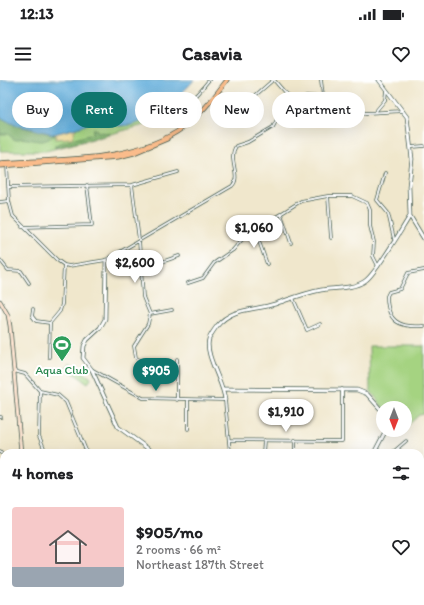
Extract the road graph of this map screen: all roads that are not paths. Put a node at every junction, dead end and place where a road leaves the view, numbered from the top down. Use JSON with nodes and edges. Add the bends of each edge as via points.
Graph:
{"nodes":[{"id":1,"x":209,"y":80,"type":"edge"},
{"id":2,"x":227,"y":80,"type":"edge"},
{"id":3,"x":274,"y":80,"type":"edge"},
{"id":4,"x":321,"y":80,"type":"edge"},
{"id":5,"x":379,"y":80,"type":"edge"},
{"id":6,"x":386,"y":88,"type":"junction"},
{"id":7,"x":200,"y":92,"type":"edge"},
{"id":8,"x":260,"y":92,"type":"edge"},
{"id":9,"x":284,"y":92,"type":"edge"},
{"id":10,"x":322,"y":92,"type":"edge"},
{"id":11,"x":404,"y":111,"type":"junction"},
{"id":12,"x":375,"y":112,"type":"junction"},
{"id":13,"x":365,"y":113,"type":"edge"},
{"id":14,"x":272,"y":128,"type":"edge"},
{"id":15,"x":424,"y":146,"type":"edge"},
{"id":16,"x":412,"y":147,"type":"junction"},
{"id":17,"x":0,"y":163,"type":"edge"},
{"id":18,"x":7,"y":164,"type":"junction"},
{"id":19,"x":0,"y":166,"type":"edge"},
{"id":20,"x":178,"y":172,"type":"dead end"},
{"id":21,"x":385,"y":174,"type":"dead end"},
{"id":22,"x":87,"y":185,"type":"junction"},
{"id":23,"x":132,"y":185,"type":"junction"},
{"id":24,"x":8,"y":187,"type":"junction"},
{"id":25,"x":328,"y":196,"type":"junction"},
{"id":26,"x":0,"y":202,"type":"edge"},
{"id":27,"x":9,"y":202,"type":"junction"},
{"id":28,"x":281,"y":214,"type":"junction"},
{"id":29,"x":410,"y":216,"type":"junction"},
{"id":30,"x":22,"y":227,"type":"junction"},
{"id":31,"x":255,"y":230,"type":"junction"},
{"id":32,"x":331,"y":238,"type":"dead end"},
{"id":33,"x":394,"y":239,"type":"junction"},
{"id":34,"x":424,"y":239,"type":"edge"},
{"id":35,"x":139,"y":240,"type":"junction"},
{"id":36,"x":291,"y":243,"type":"dead end"},
{"id":37,"x":179,"y":256,"type":"dead end"},
{"id":38,"x":0,"y":260,"type":"edge"},
{"id":39,"x":106,"y":260,"type":"junction"},
{"id":40,"x":267,"y":264,"type":"dead end"},
{"id":41,"x":64,"y":265,"type":"junction"},
{"id":42,"x":378,"y":266,"type":"junction"},
{"id":43,"x":141,"y":269,"type":"junction"},
{"id":44,"x":424,"y":270,"type":"edge"},
{"id":45,"x":29,"y":283,"type":"dead end"},
{"id":46,"x":188,"y":283,"type":"dead end"},
{"id":47,"x":294,"y":298,"type":"junction"},
{"id":48,"x":0,"y":301,"type":"edge"},
{"id":49,"x":33,"y":309,"type":"dead end"},
{"id":50,"x":172,"y":310,"type":"dead end"},
{"id":51,"x":150,"y":314,"type":"junction"},
{"id":52,"x":50,"y":323,"type":"junction"},
{"id":53,"x":320,"y":324,"type":"dead end"},
{"id":54,"x":424,"y":326,"type":"edge"},
{"id":55,"x":49,"y":357,"type":"dead end"},
{"id":56,"x":177,"y":359,"type":"dead end"},
{"id":57,"x":146,"y":363,"type":"dead end"},
{"id":58,"x":92,"y":370,"type":"junction"},
{"id":59,"x":14,"y":371,"type":"junction"},
{"id":60,"x":224,"y":389,"type":"junction"},
{"id":61,"x":342,"y":389,"type":"junction"},
{"id":62,"x":40,"y":391,"type":"junction"},
{"id":63,"x":177,"y":400,"type":"junction"},
{"id":64,"x":188,"y":400,"type":"junction"},
{"id":65,"x":225,"y":400,"type":"junction"},
{"id":66,"x":376,"y":405,"type":"edge"},
{"id":67,"x":188,"y":429,"type":"dead end"},
{"id":68,"x":382,"y":437,"type":"edge"},
{"id":69,"x":229,"y":440,"type":"junction"},
{"id":70,"x":264,"y":440,"type":"junction"},
{"id":71,"x":295,"y":440,"type":"junction"},
{"id":72,"x":406,"y":441,"type":"dead end"},
{"id":73,"x":398,"y":448,"type":"edge"},
{"id":74,"x":21,"y":449,"type":"edge"},
{"id":75,"x":44,"y":449,"type":"edge"},
{"id":76,"x":84,"y":449,"type":"edge"},
{"id":77,"x":148,"y":449,"type":"edge"},
{"id":78,"x":230,"y":449,"type":"edge"},
{"id":79,"x":263,"y":449,"type":"edge"},
{"id":80,"x":295,"y":449,"type":"edge"},
{"id":81,"x":376,"y":449,"type":"edge"}],
"edges":[{"from":1,"to":7,"type":"street"},
{"from":2,"to":18,"type":"main road","via":[[199,114],[175,133],[134,153],[118,157]]},
{"from":3,"to":8,"type":"street"},
{"from":3,"to":9,"type":"street"},
{"from":4,"to":10,"type":"street"},
{"from":5,"to":6,"type":"street"},
{"from":6,"to":11,"type":"street"},
{"from":6,"to":12,"type":"street","via":[[385,100]]},
{"from":11,"to":12,"type":"street"},
{"from":11,"to":16,"type":"street"},
{"from":12,"to":13,"type":"street"},
{"from":14,"to":35,"type":"street","via":[[236,146],[232,158],[235,184]]},
{"from":15,"to":16,"type":"street"},
{"from":16,"to":29,"type":"street","via":[[408,194]]},
{"from":17,"to":18,"type":"main road"},
{"from":18,"to":19,"type":"main road"},
{"from":18,"to":24,"type":"street"},
{"from":20,"to":23,"type":"street"},
{"from":21,"to":33,"type":"street","via":[[377,200],[388,213]]},
{"from":22,"to":23,"type":"street"},
{"from":22,"to":24,"type":"street"},
{"from":22,"to":30,"type":"street","via":[[92,225]]},
{"from":23,"to":35,"type":"street"},
{"from":24,"to":27,"type":"street"},
{"from":25,"to":28,"type":"street","via":[[301,201]]},
{"from":25,"to":32,"type":"street"},
{"from":25,"to":42,"type":"street","via":[[352,196],[367,203],[374,242],[373,256]]},
{"from":26,"to":27,"type":"street"},
{"from":27,"to":30,"type":"street","via":[[13,216]]},
{"from":28,"to":31,"type":"street"},
{"from":28,"to":36,"type":"street"},
{"from":29,"to":33,"type":"street"},
{"from":29,"to":34,"type":"street"},
{"from":30,"to":41,"type":"street"},
{"from":31,"to":40,"type":"street"},
{"from":31,"to":46,"type":"street","via":[[214,264],[203,278]]},
{"from":33,"to":42,"type":"street"},
{"from":35,"to":39,"type":"street"},
{"from":35,"to":43,"type":"street"},
{"from":37,"to":43,"type":"street"},
{"from":38,"to":45,"type":"street","via":[[8,270],[21,271]]},
{"from":39,"to":41,"type":"street"},
{"from":39,"to":58,"type":"street","via":[[104,319],[102,326],[87,340],[83,348],[83,358]]},
{"from":41,"to":52,"type":"street","via":[[62,304],[60,311]]},
{"from":42,"to":47,"type":"street","via":[[369,278],[360,284]]},
{"from":43,"to":51,"type":"street","via":[[143,297]]},
{"from":44,"to":54,"type":"street","via":[[408,273],[400,289],[390,292],[387,301],[389,312],[400,325]]},
{"from":47,"to":53,"type":"street","via":[[307,330]]},
{"from":47,"to":60,"type":"street","via":[[230,314],[212,333],[209,347]]},
{"from":48,"to":59,"type":"main road","via":[[9,320]]},
{"from":49,"to":52,"type":"street","via":[[32,316],[36,321]]},
{"from":50,"to":51,"type":"street"},
{"from":51,"to":57,"type":"street","via":[[148,324],[134,346],[136,358]]},
{"from":52,"to":55,"type":"street"},
{"from":56,"to":63,"type":"street"},
{"from":58,"to":63,"type":"street","via":[[143,398]]},
{"from":58,"to":77,"type":"street","via":[[118,427]]},
{"from":59,"to":62,"type":"street","via":[[25,374]]},
{"from":59,"to":74,"type":"main road"},
{"from":60,"to":61,"type":"street"},
{"from":60,"to":65,"type":"street"},
{"from":61,"to":66,"type":"street","via":[[363,392]]},
{"from":61,"to":71,"type":"street","via":[[342,441]]},
{"from":62,"to":75,"type":"street","via":[[39,436]]},
{"from":62,"to":76,"type":"street","via":[[58,395],[66,402]]},
{"from":63,"to":64,"type":"street"},
{"from":64,"to":65,"type":"street"},
{"from":64,"to":67,"type":"street"},
{"from":65,"to":69,"type":"street"},
{"from":68,"to":81,"type":"street"},
{"from":69,"to":70,"type":"street"},
{"from":69,"to":78,"type":"street"},
{"from":70,"to":71,"type":"street"},
{"from":70,"to":79,"type":"street"},
{"from":71,"to":80,"type":"street"},
{"from":72,"to":73,"type":"street"}]}
